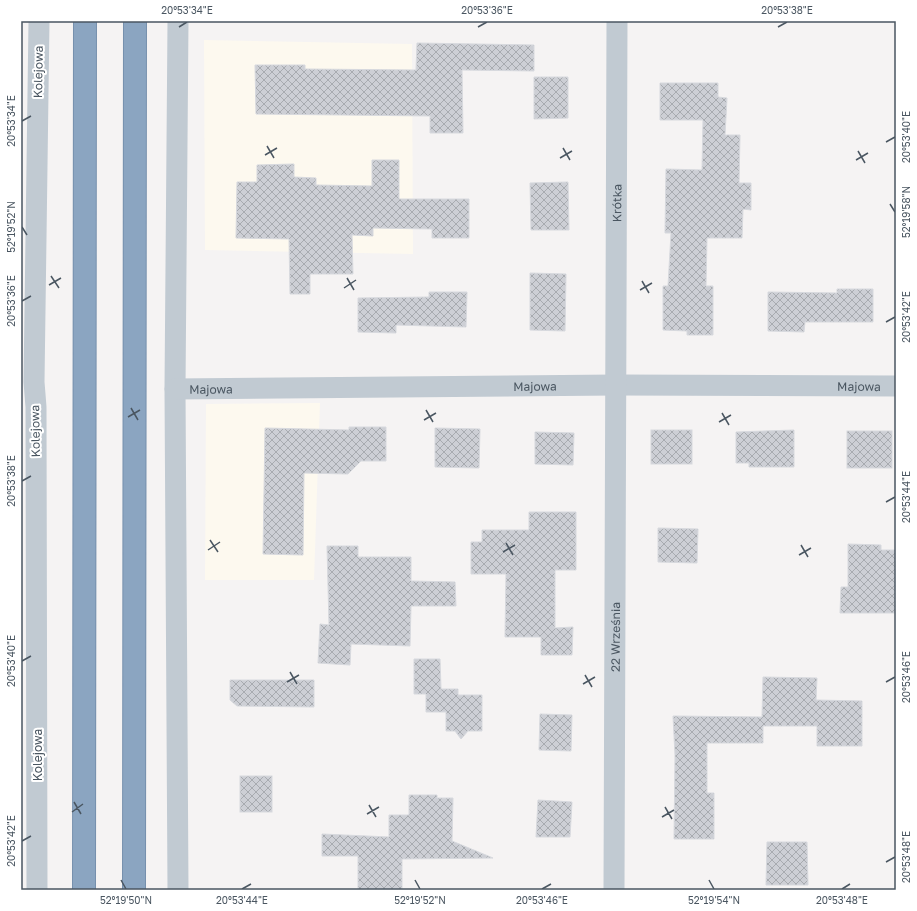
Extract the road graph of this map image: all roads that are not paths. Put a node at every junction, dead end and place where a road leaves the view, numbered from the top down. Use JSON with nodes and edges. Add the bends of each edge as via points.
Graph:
{"nodes":[{"id":1,"x":38,"y":21,"type":"edge"},
{"id":2,"x":85,"y":21,"type":"edge"},
{"id":3,"x":135,"y":21,"type":"edge"},
{"id":4,"x":178,"y":21,"type":"edge"},
{"id":5,"x":616,"y":21,"type":"edge"},
{"id":6,"x":28,"y":382,"type":"edge"},
{"id":7,"x":616,"y":385,"type":"junction"},
{"id":8,"x":896,"y":386,"type":"edge"},
{"id":9,"x":175,"y":389,"type":"junction"},
{"id":10,"x":37,"y":890,"type":"edge"},
{"id":11,"x":84,"y":890,"type":"edge"},
{"id":12,"x":134,"y":890,"type":"edge"},
{"id":13,"x":178,"y":890,"type":"edge"},
{"id":14,"x":614,"y":890,"type":"edge"}],
"edges":[{"from":1,"to":6,"type":"street","name":"Kolejowa"},
{"from":2,"to":11,"type":"highway"},
{"from":3,"to":12,"type":"highway"},
{"from":4,"to":9,"type":"street"},
{"from":5,"to":7,"type":"street","name":"Krótka"},
{"from":6,"to":10,"type":"street","name":"Kolejowa"},
{"from":7,"to":8,"type":"street","name":"Majowa"},
{"from":7,"to":9,"type":"street","name":"Majowa"},
{"from":7,"to":14,"type":"street","name":"22 Września"},
{"from":9,"to":13,"type":"street"}]}
